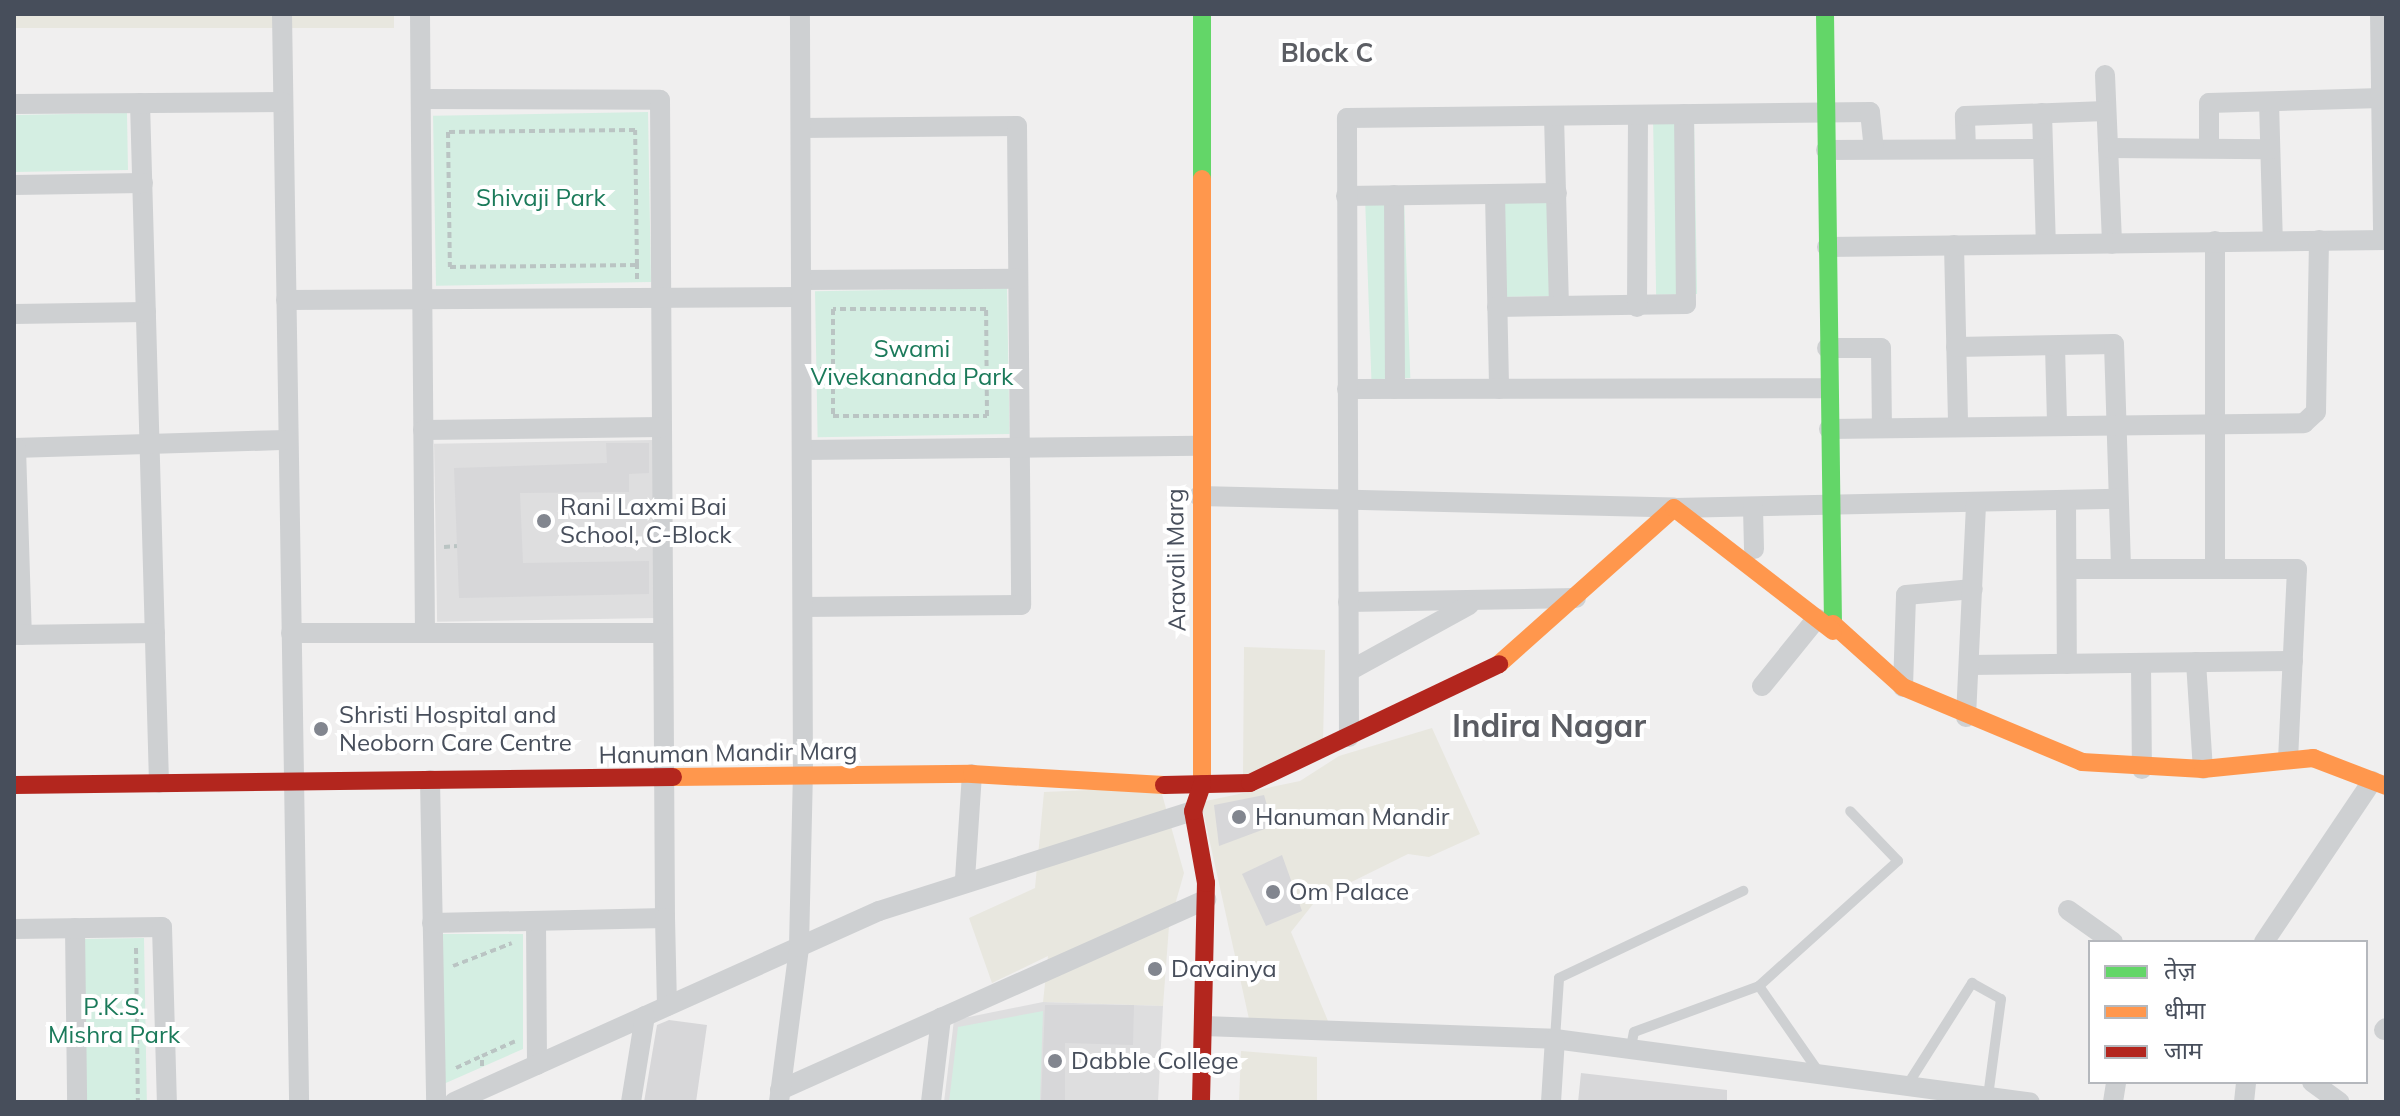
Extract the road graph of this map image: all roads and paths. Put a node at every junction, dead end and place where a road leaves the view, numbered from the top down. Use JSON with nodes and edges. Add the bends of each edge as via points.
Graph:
{"nodes":[{"id":1,"x":282,"y":14,"type":"edge"},
{"id":2,"x":420,"y":14,"type":"edge"},
{"id":3,"x":800,"y":14,"type":"edge"},
{"id":4,"x":1202,"y":14,"type":"edge"},
{"id":5,"x":1825,"y":14,"type":"edge"},
{"id":6,"x":2380,"y":14,"type":"edge"},
{"id":7,"x":2105,"y":75,"type":"dead end"},
{"id":8,"x":421,"y":99,"type":"junction"},
{"id":9,"x":283,"y":102,"type":"junction"},
{"id":10,"x":2269,"y":102,"type":"junction"},
{"id":11,"x":140,"y":103,"type":"junction"},
{"id":12,"x":14,"y":104,"type":"edge"},
{"id":13,"x":2106,"y":111,"type":"junction"},
{"id":14,"x":2383,"y":111,"type":"edge"},
{"id":15,"x":1825,"y":112,"type":"junction"},
{"id":16,"x":2042,"y":113,"type":"junction"},
{"id":17,"x":1684,"y":114,"type":"junction"},
{"id":18,"x":1638,"y":115,"type":"junction"},
{"id":19,"x":1554,"y":116,"type":"junction"},
{"id":20,"x":801,"y":128,"type":"junction"},
{"id":21,"x":2108,"y":148,"type":"junction"},
{"id":22,"x":2209,"y":148,"type":"junction"},
{"id":23,"x":1874,"y":149,"type":"junction"},
{"id":24,"x":1966,"y":149,"type":"junction"},
{"id":25,"x":2042,"y":149,"type":"junction"},
{"id":26,"x":2270,"y":149,"type":"junction"},
{"id":27,"x":1826,"y":150,"type":"junction"},
{"id":28,"x":143,"y":183,"type":"junction"},
{"id":29,"x":14,"y":185,"type":"edge"},
{"id":30,"x":1557,"y":193,"type":"junction"},
{"id":31,"x":1495,"y":194,"type":"junction"},
{"id":32,"x":1394,"y":195,"type":"junction"},
{"id":33,"x":1346,"y":196,"type":"junction"},
{"id":34,"x":2319,"y":240,"type":"junction"},
{"id":35,"x":2384,"y":240,"type":"edge"},
{"id":36,"x":2215,"y":241,"type":"junction"},
{"id":37,"x":2273,"y":241,"type":"junction"},
{"id":38,"x":2046,"y":244,"type":"junction"},
{"id":39,"x":2112,"y":244,"type":"junction"},
{"id":40,"x":1954,"y":245,"type":"junction"},
{"id":41,"x":1827,"y":247,"type":"junction"},
{"id":42,"x":637,"y":265,"type":"junction"},
{"id":43,"x":1018,"y":279,"type":"junction"},
{"id":44,"x":801,"y":288,"type":"junction"},
{"id":45,"x":637,"y":298,"type":"junction"},
{"id":46,"x":661,"y":298,"type":"junction"},
{"id":47,"x":422,"y":299,"type":"junction"},
{"id":48,"x":286,"y":300,"type":"junction"},
{"id":49,"x":1559,"y":306,"type":"junction"},
{"id":50,"x":1497,"y":307,"type":"junction"},
{"id":51,"x":1637,"y":307,"type":"junction"},
{"id":52,"x":146,"y":312,"type":"junction"},
{"id":53,"x":14,"y":314,"type":"edge"},
{"id":54,"x":2055,"y":346,"type":"junction"},
{"id":55,"x":1956,"y":347,"type":"junction"},
{"id":56,"x":1827,"y":348,"type":"junction"},
{"id":57,"x":833,"y":368,"type":"junction"},
{"id":58,"x":802,"y":370,"type":"junction"},
{"id":59,"x":1828,"y":388,"type":"junction"},
{"id":60,"x":1347,"y":389,"type":"junction"},
{"id":61,"x":1395,"y":389,"type":"junction"},
{"id":62,"x":1499,"y":389,"type":"junction"},
{"id":63,"x":2215,"y":421,"type":"junction"},
{"id":64,"x":2115,"y":422,"type":"junction"},
{"id":65,"x":2057,"y":423,"type":"junction"},
{"id":66,"x":662,"y":427,"type":"junction"},
{"id":67,"x":1958,"y":427,"type":"junction"},
{"id":68,"x":1882,"y":428,"type":"junction"},
{"id":69,"x":1829,"y":429,"type":"junction"},
{"id":70,"x":423,"y":430,"type":"junction"},
{"id":71,"x":288,"y":440,"type":"junction"},
{"id":72,"x":150,"y":444,"type":"junction"},
{"id":73,"x":1199,"y":446,"type":"junction"},
{"id":74,"x":15,"y":448,"type":"edge"},
{"id":75,"x":1020,"y":448,"type":"junction"},
{"id":76,"x":802,"y":450,"type":"junction"},
{"id":77,"x":1199,"y":496,"type":"junction"},
{"id":78,"x":1347,"y":499,"type":"junction"},
{"id":79,"x":2118,"y":499,"type":"junction"},
{"id":80,"x":2066,"y":500,"type":"junction"},
{"id":81,"x":1976,"y":503,"type":"junction"},
{"id":82,"x":1674,"y":508,"type":"junction"},
{"id":83,"x":1753,"y":508,"type":"junction"},
{"id":84,"x":1831,"y":508,"type":"junction"},
{"id":85,"x":1754,"y":549,"type":"dead end"},
{"id":86,"x":2121,"y":568,"type":"junction"},
{"id":87,"x":2215,"y":568,"type":"junction"},
{"id":88,"x":2067,"y":569,"type":"junction"},
{"id":89,"x":1973,"y":589,"type":"junction"},
{"id":90,"x":1580,"y":598,"type":"junction"},
{"id":91,"x":1348,"y":602,"type":"junction"},
{"id":92,"x":1472,"y":603,"type":"junction"},
{"id":93,"x":803,"y":607,"type":"junction"},
{"id":94,"x":1825,"y":625,"type":"junction"},
{"id":95,"x":155,"y":633,"type":"junction"},
{"id":96,"x":291,"y":633,"type":"junction"},
{"id":97,"x":425,"y":633,"type":"junction"},
{"id":98,"x":663,"y":633,"type":"junction"},
{"id":99,"x":18,"y":635,"type":"edge"},
{"id":100,"x":2293,"y":661,"type":"junction"},
{"id":101,"x":2196,"y":662,"type":"junction"},
{"id":102,"x":2141,"y":663,"type":"junction"},
{"id":103,"x":2067,"y":664,"type":"junction"},
{"id":104,"x":1969,"y":665,"type":"junction"},
{"id":105,"x":1349,"y":671,"type":"junction"},
{"id":106,"x":1762,"y":686,"type":"dead end"},
{"id":107,"x":1903,"y":687,"type":"junction"},
{"id":108,"x":1966,"y":717,"type":"junction"},
{"id":109,"x":1349,"y":737,"type":"junction"},
{"id":110,"x":2288,"y":759,"type":"junction"},
{"id":111,"x":2142,"y":769,"type":"junction"},
{"id":112,"x":2203,"y":769,"type":"junction"},
{"id":113,"x":972,"y":774,"type":"junction"},
{"id":114,"x":803,"y":776,"type":"junction"},
{"id":115,"x":664,"y":777,"type":"junction"},
{"id":116,"x":430,"y":780,"type":"junction"},
{"id":117,"x":293,"y":782,"type":"junction"},
{"id":118,"x":159,"y":783,"type":"junction"},
{"id":119,"x":2379,"y":783,"type":"edge"},
{"id":120,"x":14,"y":785,"type":"edge"},
{"id":121,"x":1202,"y":787,"type":"junction"},
{"id":122,"x":1193,"y":811,"type":"junction"},
{"id":123,"x":1850,"y":811,"type":"dead end"},
{"id":124,"x":965,"y":879,"type":"junction"},
{"id":125,"x":1743,"y":891,"type":"dead end"},
{"id":126,"x":1206,"y":899,"type":"junction"},
{"id":127,"x":2068,"y":910,"type":"dead end"},
{"id":128,"x":665,"y":918,"type":"junction"},
{"id":129,"x":536,"y":921,"type":"junction"},
{"id":130,"x":432,"y":923,"type":"junction"},
{"id":131,"x":75,"y":928,"type":"junction"},
{"id":132,"x":14,"y":929,"type":"edge"},
{"id":133,"x":2110,"y":940,"type":"edge"},
{"id":134,"x":2265,"y":940,"type":"edge"},
{"id":135,"x":799,"y":947,"type":"junction"},
{"id":136,"x":120,"y":948,"type":"dead end"},
{"id":137,"x":516,"y":956,"type":"dead end"},
{"id":138,"x":449,"y":983,"type":"dead end"},
{"id":139,"x":1759,"y":986,"type":"junction"},
{"id":140,"x":667,"y":1006,"type":"junction"},
{"id":141,"x":645,"y":1016,"type":"junction"},
{"id":142,"x":941,"y":1018,"type":"junction"},
{"id":143,"x":1204,"y":1026,"type":"junction"},
{"id":144,"x":515,"y":1027,"type":"dead end"},
{"id":145,"x":1555,"y":1039,"type":"junction"},
{"id":146,"x":1631,"y":1047,"type":"junction"},
{"id":147,"x":482,"y":1056,"type":"junction"},
{"id":148,"x":447,"y":1057,"type":"dead end"},
{"id":149,"x":537,"y":1065,"type":"junction"},
{"id":150,"x":1818,"y":1071,"type":"junction"},
{"id":151,"x":1908,"y":1084,"type":"junction"},
{"id":152,"x":2315,"y":1084,"type":"edge"},
{"id":153,"x":484,"y":1089,"type":"junction"},
{"id":154,"x":780,"y":1096,"type":"edge"},
{"id":155,"x":1988,"y":1096,"type":"junction"},
{"id":156,"x":77,"y":1102,"type":"edge"},
{"id":157,"x":138,"y":1102,"type":"edge"},
{"id":158,"x":167,"y":1102,"type":"edge"},
{"id":159,"x":299,"y":1102,"type":"edge"},
{"id":160,"x":436,"y":1102,"type":"edge"},
{"id":161,"x":454,"y":1102,"type":"edge"},
{"id":162,"x":631,"y":1102,"type":"edge"},
{"id":163,"x":931,"y":1102,"type":"edge"},
{"id":164,"x":1201,"y":1102,"type":"edge"},
{"id":165,"x":1551,"y":1102,"type":"edge"},
{"id":166,"x":2030,"y":1102,"type":"edge"},
{"id":167,"x":2340,"y":1102,"type":"edge"}],
"edges":[{"from":1,"to":9,"type":"street"},
{"from":2,"to":8,"type":"street"},
{"from":3,"to":20,"type":"street"},
{"from":4,"to":73,"type":"street","name":"Aravali Marg"},
{"from":5,"to":15,"type":"street"},
{"from":6,"to":14,"type":"street"},
{"from":7,"to":13,"type":"street"},
{"from":8,"to":46,"type":"street","via":[[660,100]]},
{"from":8,"to":47,"type":"street"},
{"from":9,"to":11,"type":"street"},
{"from":9,"to":48,"type":"street"},
{"from":10,"to":14,"type":"street"},
{"from":10,"to":22,"type":"street","via":[[2209,103]]},
{"from":10,"to":26,"type":"street"},
{"from":11,"to":12,"type":"street"},
{"from":11,"to":28,"type":"street"},
{"from":13,"to":16,"type":"street"},
{"from":13,"to":21,"type":"street"},
{"from":14,"to":35,"type":"street"},
{"from":15,"to":17,"type":"street"},
{"from":15,"to":23,"type":"street","via":[[1872,112]]},
{"from":15,"to":27,"type":"street"},
{"from":16,"to":24,"type":"street","via":[[1965,116]]},
{"from":16,"to":25,"type":"street"},
{"from":17,"to":18,"type":"street"},
{"from":17,"to":51,"type":"street","via":[[1688,300]]},
{"from":18,"to":19,"type":"street"},
{"from":18,"to":51,"type":"street"},
{"from":19,"to":30,"type":"street"},
{"from":19,"to":33,"type":"street","via":[[1347,118]]},
{"from":20,"to":43,"type":"street","via":[[1017,126]]},
{"from":20,"to":44,"type":"street"},
{"from":21,"to":22,"type":"street"},
{"from":21,"to":39,"type":"street"},
{"from":22,"to":26,"type":"street"},
{"from":23,"to":24,"type":"street"},
{"from":23,"to":27,"type":"street"},
{"from":24,"to":25,"type":"street"},
{"from":25,"to":38,"type":"street"},
{"from":26,"to":37,"type":"street"},
{"from":27,"to":41,"type":"street"},
{"from":28,"to":29,"type":"street"},
{"from":28,"to":52,"type":"street"},
{"from":30,"to":31,"type":"street"},
{"from":30,"to":49,"type":"street"},
{"from":31,"to":32,"type":"street"},
{"from":31,"to":50,"type":"street"},
{"from":32,"to":33,"type":"street"},
{"from":32,"to":61,"type":"street"},
{"from":33,"to":60,"type":"street"},
{"from":34,"to":35,"type":"street"},
{"from":34,"to":37,"type":"street"},
{"from":34,"to":63,"type":"street","via":[[2316,412],[2304,423]]},
{"from":36,"to":37,"type":"street"},
{"from":36,"to":39,"type":"street"},
{"from":36,"to":63,"type":"street"},
{"from":38,"to":39,"type":"street"},
{"from":38,"to":40,"type":"street"},
{"from":40,"to":41,"type":"street"},
{"from":40,"to":55,"type":"street"},
{"from":41,"to":56,"type":"street"},
{"from":42,"to":42,"type":"path","via":[[635,130],[448,132],[450,267]]},
{"from":42,"to":45,"type":"path"},
{"from":43,"to":44,"type":"street"},
{"from":43,"to":75,"type":"street"},
{"from":44,"to":46,"type":"street"},
{"from":44,"to":58,"type":"street"},
{"from":45,"to":46,"type":"street"},
{"from":45,"to":47,"type":"street"},
{"from":46,"to":66,"type":"street"},
{"from":47,"to":48,"type":"street"},
{"from":47,"to":70,"type":"street"},
{"from":48,"to":71,"type":"street"},
{"from":49,"to":50,"type":"street"},
{"from":49,"to":51,"type":"street"},
{"from":50,"to":62,"type":"street"},
{"from":52,"to":53,"type":"street"},
{"from":52,"to":72,"type":"street"},
{"from":54,"to":55,"type":"street"},
{"from":54,"to":64,"type":"street","via":[[2114,344]]},
{"from":54,"to":65,"type":"street"},
{"from":55,"to":67,"type":"street"},
{"from":56,"to":59,"type":"street"},
{"from":56,"to":68,"type":"street","via":[[1881,348]]},
{"from":57,"to":57,"type":"path","via":[[833,416],[987,416],[986,309],[833,309]]},
{"from":57,"to":58,"type":"path"},
{"from":58,"to":76,"type":"street"},
{"from":59,"to":62,"type":"street"},
{"from":59,"to":69,"type":"street"},
{"from":60,"to":61,"type":"street"},
{"from":60,"to":78,"type":"street"},
{"from":61,"to":62,"type":"street"},
{"from":63,"to":64,"type":"street"},
{"from":63,"to":87,"type":"street"},
{"from":64,"to":65,"type":"street"},
{"from":64,"to":79,"type":"street"},
{"from":65,"to":67,"type":"street"},
{"from":66,"to":70,"type":"street"},
{"from":66,"to":98,"type":"street"},
{"from":67,"to":68,"type":"street"},
{"from":68,"to":69,"type":"street"},
{"from":69,"to":84,"type":"street"},
{"from":70,"to":97,"type":"street"},
{"from":71,"to":72,"type":"street"},
{"from":71,"to":96,"type":"street"},
{"from":72,"to":74,"type":"street"},
{"from":72,"to":95,"type":"street"},
{"from":73,"to":75,"type":"street"},
{"from":73,"to":77,"type":"street","name":"Aravali Marg"},
{"from":74,"to":99,"type":"street"},
{"from":75,"to":76,"type":"street"},
{"from":75,"to":93,"type":"street","via":[[1021,605]]},
{"from":76,"to":93,"type":"street"},
{"from":77,"to":78,"type":"street"},
{"from":77,"to":121,"type":"street","name":"Aravali Marg"},
{"from":78,"to":82,"type":"street"},
{"from":78,"to":91,"type":"street"},
{"from":79,"to":80,"type":"street"},
{"from":79,"to":86,"type":"street"},
{"from":80,"to":81,"type":"street"},
{"from":80,"to":88,"type":"street"},
{"from":81,"to":84,"type":"street"},
{"from":81,"to":89,"type":"street"},
{"from":82,"to":83,"type":"street"},
{"from":82,"to":90,"type":"street","name":"Hanuman Mandir Marg"},
{"from":82,"to":94,"type":"street"},
{"from":83,"to":84,"type":"street"},
{"from":83,"to":85,"type":"street"},
{"from":84,"to":94,"type":"street"},
{"from":86,"to":87,"type":"street"},
{"from":86,"to":88,"type":"street"},
{"from":87,"to":100,"type":"street","via":[[2297,569]]},
{"from":88,"to":103,"type":"street"},
{"from":89,"to":104,"type":"street"},
{"from":89,"to":107,"type":"street","via":[[1906,595]]},
{"from":90,"to":92,"type":"street"},
{"from":90,"to":109,"type":"street","name":"Hanuman Mandir Marg","via":[[1494,668]]},
{"from":91,"to":92,"type":"street"},
{"from":91,"to":105,"type":"street"},
{"from":92,"to":105,"type":"street"},
{"from":93,"to":114,"type":"street"},
{"from":94,"to":106,"type":"street"},
{"from":94,"to":107,"type":"street"},
{"from":95,"to":99,"type":"street"},
{"from":95,"to":118,"type":"street"},
{"from":96,"to":97,"type":"street"},
{"from":96,"to":117,"type":"street"},
{"from":97,"to":98,"type":"street"},
{"from":98,"to":115,"type":"street"},
{"from":100,"to":101,"type":"street"},
{"from":100,"to":110,"type":"street"},
{"from":101,"to":102,"type":"street"},
{"from":101,"to":112,"type":"street"},
{"from":102,"to":103,"type":"street"},
{"from":102,"to":111,"type":"street"},
{"from":103,"to":104,"type":"street"},
{"from":104,"to":108,"type":"street"},
{"from":105,"to":109,"type":"street"},
{"from":107,"to":108,"type":"street"},
{"from":108,"to":111,"type":"street","via":[[2082,762]]},
{"from":109,"to":121,"type":"street","name":"Hanuman Mandir Marg","via":[[1250,783]]},
{"from":110,"to":112,"type":"street"},
{"from":110,"to":119,"type":"street","via":[[2313,758]]},
{"from":111,"to":112,"type":"street"},
{"from":113,"to":114,"type":"street","name":"Hanuman Mandir Marg"},
{"from":113,"to":121,"type":"street","name":"Hanuman Mandir Marg"},
{"from":113,"to":124,"type":"street"},
{"from":114,"to":115,"type":"street","name":"Hanuman Mandir Marg"},
{"from":114,"to":135,"type":"street"},
{"from":115,"to":116,"type":"street","name":"Hanuman Mandir Marg"},
{"from":115,"to":128,"type":"street"},
{"from":116,"to":117,"type":"street","name":"Hanuman Mandir Marg"},
{"from":116,"to":130,"type":"street"},
{"from":117,"to":118,"type":"street","name":"Hanuman Mandir Marg"},
{"from":117,"to":159,"type":"street"},
{"from":118,"to":120,"type":"street","name":"Hanuman Mandir Marg"},
{"from":119,"to":134,"type":"street"},
{"from":121,"to":122,"type":"street","name":"Aravali Marg"},
{"from":122,"to":124,"type":"street"},
{"from":122,"to":126,"type":"street","name":"Aravali Marg"},
{"from":123,"to":139,"type":"lane","via":[[1898,861]]},
{"from":124,"to":135,"type":"street"},
{"from":125,"to":145,"type":"lane","via":[[1559,978]]},
{"from":126,"to":142,"type":"street"},
{"from":126,"to":143,"type":"street","name":"Aravali Marg"},
{"from":127,"to":133,"type":"street"},
{"from":128,"to":129,"type":"street"},
{"from":128,"to":140,"type":"street"},
{"from":129,"to":130,"type":"street"},
{"from":129,"to":149,"type":"street"},
{"from":130,"to":160,"type":"street"},
{"from":131,"to":132,"type":"street"},
{"from":131,"to":156,"type":"street"},
{"from":131,"to":158,"type":"street","via":[[162,927]]},
{"from":135,"to":140,"type":"street"},
{"from":135,"to":154,"type":"street"},
{"from":136,"to":157,"type":"path","via":[[136,948]]},
{"from":137,"to":138,"type":"path","via":[[517,941],[449,968]]},
{"from":139,"to":146,"type":"lane","via":[[1634,1032]]},
{"from":139,"to":150,"type":"lane"},
{"from":140,"to":141,"type":"street"},
{"from":141,"to":149,"type":"street"},
{"from":141,"to":162,"type":"street"},
{"from":142,"to":154,"type":"street"},
{"from":142,"to":163,"type":"street"},
{"from":143,"to":145,"type":"street"},
{"from":143,"to":164,"type":"street","name":"Aravali Marg"},
{"from":144,"to":147,"type":"path","via":[[515,1041]]},
{"from":145,"to":146,"type":"street"},
{"from":145,"to":165,"type":"street"},
{"from":146,"to":150,"type":"street"},
{"from":147,"to":148,"type":"path","via":[[447,1071]]},
{"from":147,"to":153,"type":"path"},
{"from":149,"to":153,"type":"street"},
{"from":150,"to":151,"type":"street"},
{"from":151,"to":155,"type":"street"},
{"from":151,"to":155,"type":"lane","via":[[1972,983],[2001,999]]},
{"from":152,"to":167,"type":"street"},
{"from":153,"to":161,"type":"street"},
{"from":155,"to":166,"type":"street"}]}
